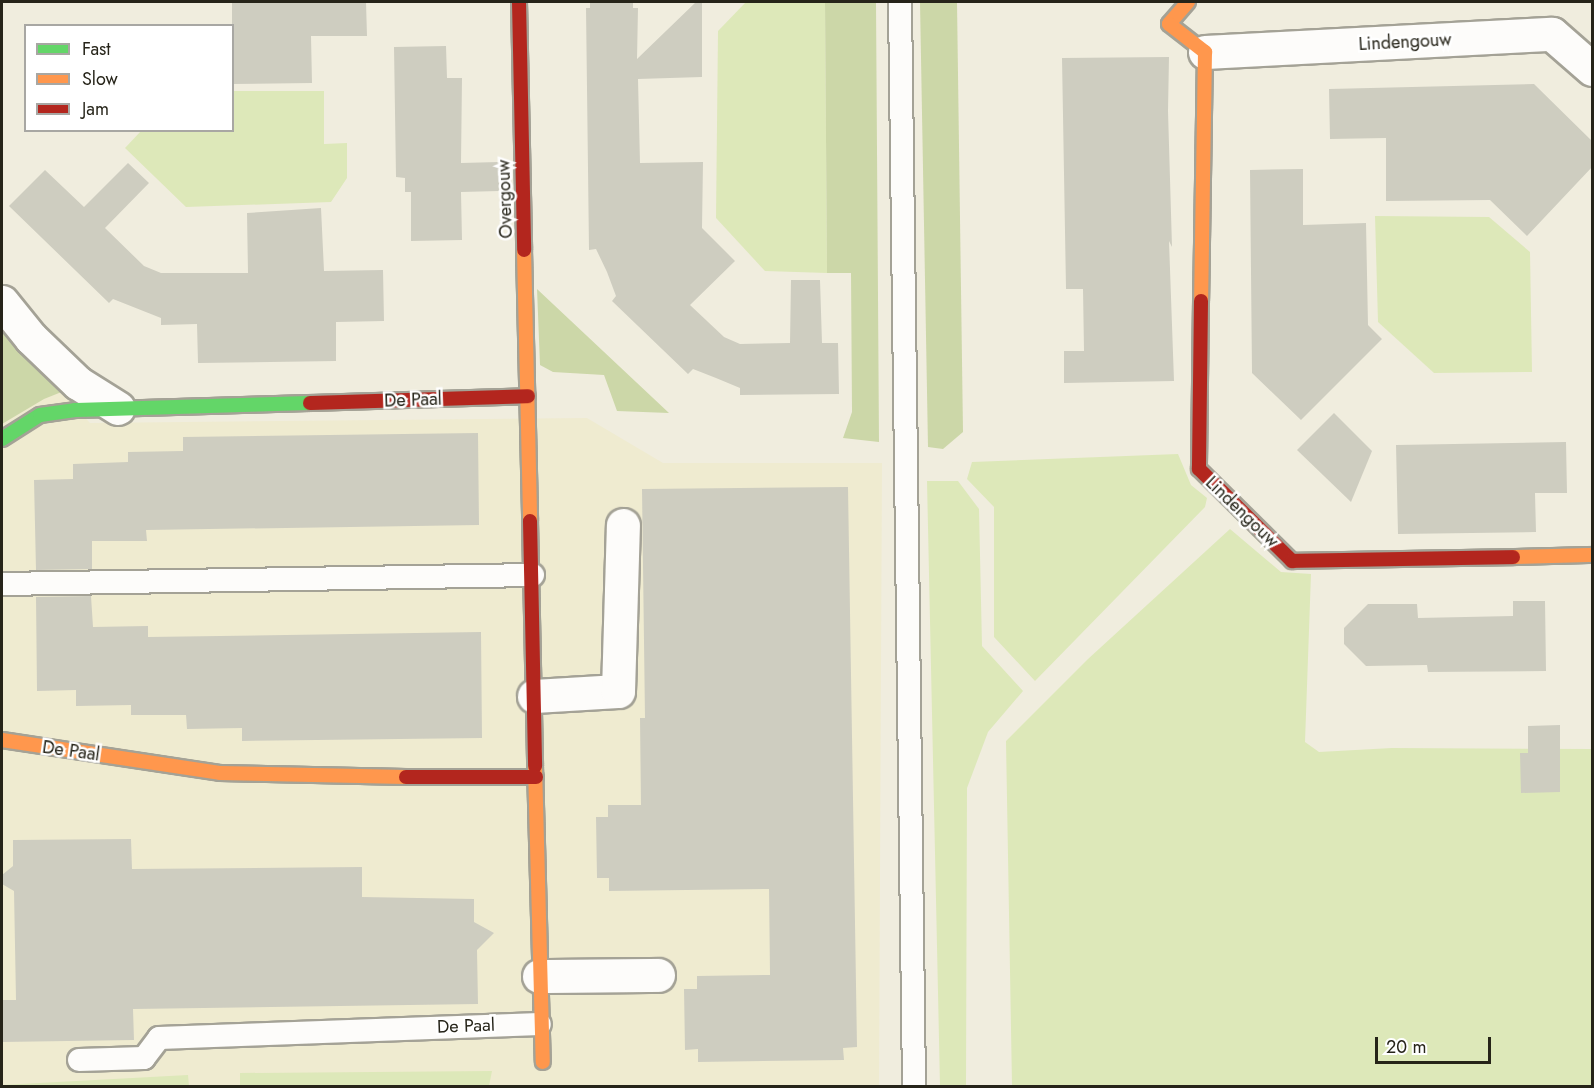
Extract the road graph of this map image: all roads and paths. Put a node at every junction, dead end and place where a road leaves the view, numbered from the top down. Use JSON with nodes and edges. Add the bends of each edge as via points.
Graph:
{"nodes":[{"id":1,"x":519,"y":2,"type":"edge"},
{"id":2,"x":900,"y":2,"type":"edge"},
{"id":3,"x":1188,"y":2,"type":"edge"},
{"id":4,"x":1205,"y":52,"type":"junction"},
{"id":5,"x":1593,"y":69,"type":"edge"},
{"id":6,"x":2,"y":302,"type":"edge"},
{"id":7,"x":528,"y":396,"type":"junction"},
{"id":8,"x":118,"y":408,"type":"junction"},
{"id":9,"x":2,"y":439,"type":"edge"},
{"id":10,"x":623,"y":525,"type":"dead end"},
{"id":11,"x":1593,"y":555,"type":"edge"},
{"id":12,"x":532,"y":575,"type":"junction"},
{"id":13,"x":2,"y":584,"type":"edge"},
{"id":14,"x":534,"y":696,"type":"junction"},
{"id":15,"x":2,"y":740,"type":"edge"},
{"id":16,"x":536,"y":777,"type":"junction"},
{"id":17,"x":658,"y":975,"type":"dead end"},
{"id":18,"x":539,"y":976,"type":"junction"},
{"id":19,"x":540,"y":1024,"type":"junction"},
{"id":20,"x":79,"y":1060,"type":"dead end"},
{"id":21,"x":543,"y":1062,"type":"dead end"},
{"id":22,"x":914,"y":1086,"type":"edge"}],
"edges":[{"from":1,"to":7,"type":"street","name":"Overgouw"},
{"from":2,"to":22,"type":"lane"},
{"from":3,"to":4,"type":"street","via":[[1169,24]]},
{"from":4,"to":5,"type":"street","name":"Lindengouw","via":[[1552,34]]},
{"from":4,"to":11,"type":"street","name":"Lindengouw","via":[[1198,470],[1292,561]]},
{"from":6,"to":8,"type":"street","via":[[78,383]]},
{"from":7,"to":8,"type":"street","name":"De Paal"},
{"from":7,"to":12,"type":"street"},
{"from":8,"to":9,"type":"street","name":"De Paal","via":[[40,415]]},
{"from":10,"to":14,"type":"street","via":[[618,691]]},
{"from":12,"to":13,"type":"lane"},
{"from":12,"to":14,"type":"street"},
{"from":14,"to":16,"type":"street"},
{"from":15,"to":16,"type":"street","name":"De Paal","via":[[220,773]]},
{"from":16,"to":18,"type":"street"},
{"from":17,"to":18,"type":"street"},
{"from":18,"to":19,"type":"street"},
{"from":19,"to":20,"type":"lane","name":"De Paal","via":[[159,1038],[144,1058]]},
{"from":19,"to":21,"type":"street"}]}
